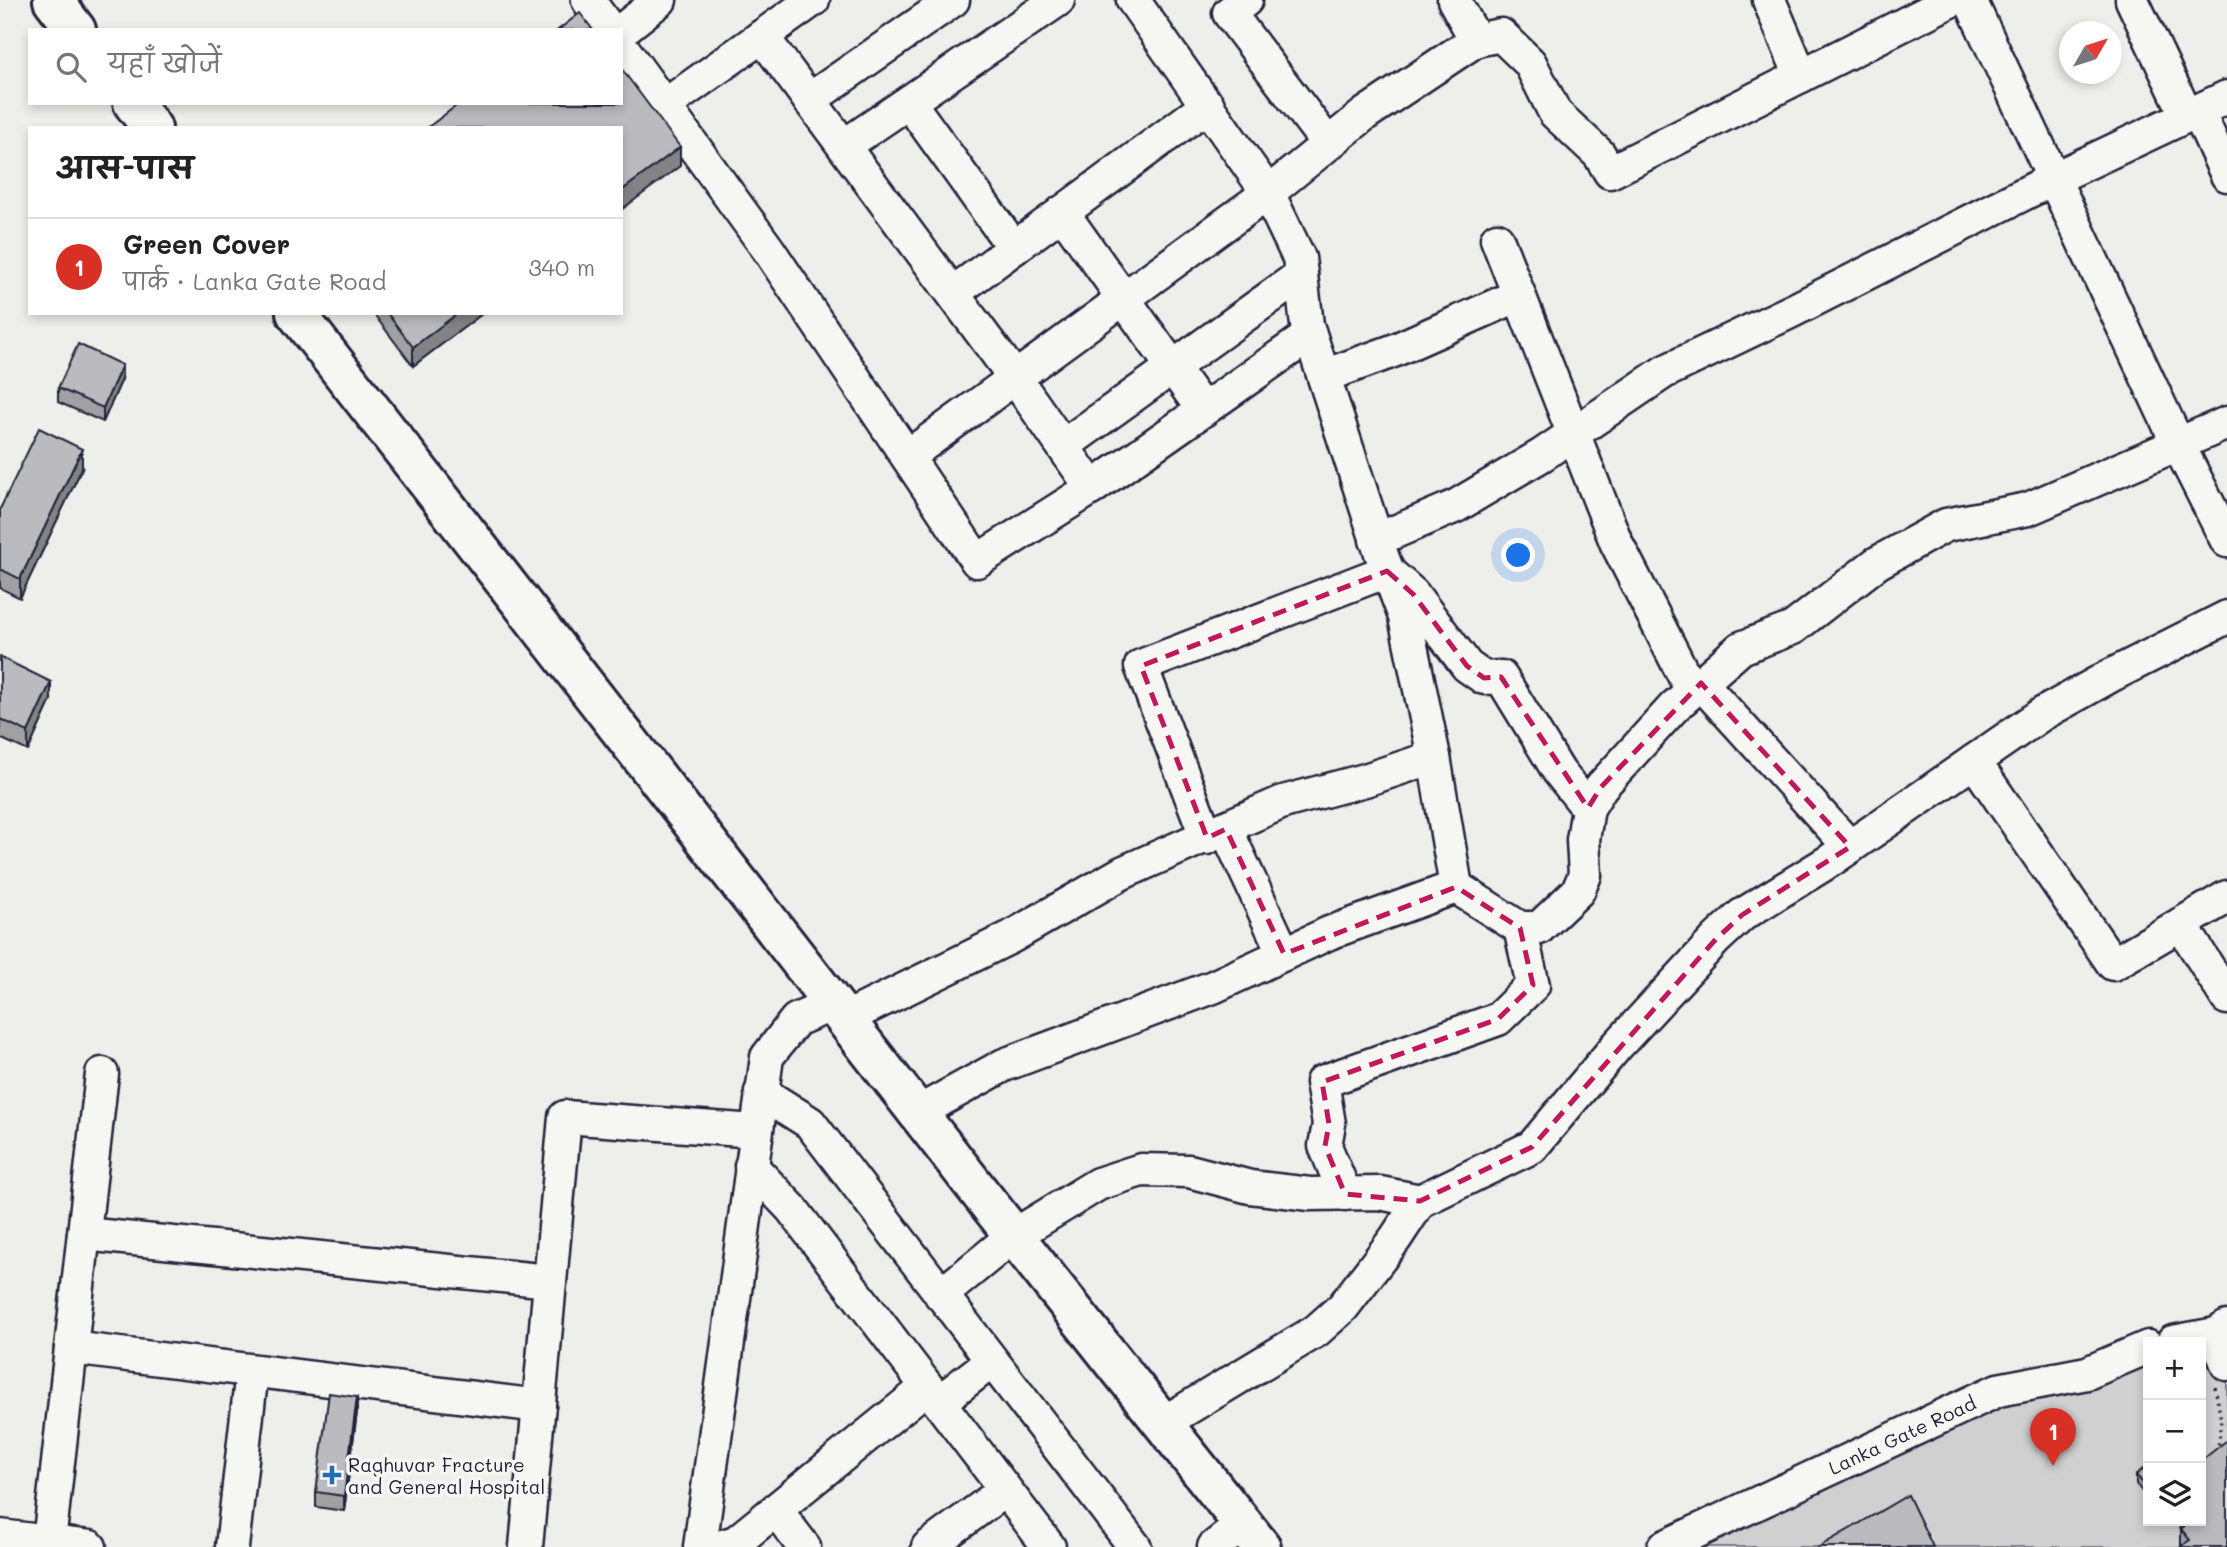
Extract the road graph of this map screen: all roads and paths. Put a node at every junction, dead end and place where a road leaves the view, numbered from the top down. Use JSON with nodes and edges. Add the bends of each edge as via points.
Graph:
{"nodes":[{"id":1,"x":53,"y":0,"type":"edge"},
{"id":2,"x":588,"y":0,"type":"edge"},
{"id":3,"x":660,"y":0,"type":"edge"},
{"id":4,"x":813,"y":0,"type":"edge"},
{"id":5,"x":953,"y":0,"type":"edge"},
{"id":6,"x":1133,"y":0,"type":"edge"},
{"id":7,"x":1246,"y":0,"type":"edge"},
{"id":8,"x":1454,"y":0,"type":"edge"},
{"id":9,"x":1769,"y":0,"type":"edge"},
{"id":10,"x":1952,"y":0,"type":"edge"},
{"id":11,"x":1970,"y":0,"type":"edge"},
{"id":12,"x":2132,"y":0,"type":"edge"},
{"id":13,"x":1045,"y":4,"type":"edge"},
{"id":14,"x":74,"y":28,"type":"edge"},
{"id":15,"x":609,"y":28,"type":"edge"},
{"id":16,"x":623,"y":28,"type":"edge"},
{"id":17,"x":762,"y":36,"type":"junction"},
{"id":18,"x":1476,"y":40,"type":"junction"},
{"id":19,"x":623,"y":49,"type":"edge"},
{"id":20,"x":1801,"y":76,"type":"junction"},
{"id":21,"x":2227,"y":97,"type":"edge"},
{"id":22,"x":809,"y":100,"type":"junction"},
{"id":23,"x":909,"y":102,"type":"junction"},
{"id":24,"x":135,"y":105,"type":"edge"},
{"id":25,"x":1208,"y":105,"type":"junction"},
{"id":26,"x":664,"y":106,"type":"junction"},
{"id":27,"x":2192,"y":113,"type":"junction"},
{"id":28,"x":150,"y":126,"type":"edge"},
{"id":29,"x":1328,"y":144,"type":"junction"},
{"id":30,"x":844,"y":146,"type":"junction"},
{"id":31,"x":2227,"y":175,"type":"edge"},
{"id":32,"x":2053,"y":179,"type":"junction"},
{"id":33,"x":1268,"y":193,"type":"junction"},
{"id":34,"x":1062,"y":212,"type":"junction"},
{"id":35,"x":1497,"y":239,"type":"dead end"},
{"id":36,"x":1014,"y":248,"type":"junction"},
{"id":37,"x":1301,"y":275,"type":"junction"},
{"id":38,"x":953,"y":293,"type":"junction"},
{"id":39,"x":1519,"y":295,"type":"junction"},
{"id":40,"x":1125,"y":298,"type":"junction"},
{"id":41,"x":298,"y":315,"type":"edge"},
{"id":42,"x":1310,"y":335,"type":"junction"},
{"id":43,"x":1173,"y":367,"type":"junction"},
{"id":44,"x":1324,"y":376,"type":"junction"},
{"id":45,"x":1015,"y":378,"type":"junction"},
{"id":46,"x":1203,"y":410,"type":"junction"},
{"id":47,"x":2227,"y":423,"type":"edge"},
{"id":48,"x":1572,"y":435,"type":"junction"},
{"id":49,"x":2178,"y":444,"type":"junction"},
{"id":50,"x":1063,"y":446,"type":"junction"},
{"id":51,"x":908,"y":456,"type":"junction"},
{"id":52,"x":1092,"y":488,"type":"junction"},
{"id":53,"x":1377,"y":540,"type":"junction"},
{"id":54,"x":2227,"y":541,"type":"edge"},
{"id":55,"x":1387,"y":571,"type":"junction"},
{"id":56,"x":2227,"y":617,"type":"edge"},
{"id":57,"x":1697,"y":687,"type":"junction"},
{"id":58,"x":1434,"y":757,"type":"junction"},
{"id":59,"x":1974,"y":761,"type":"junction"},
{"id":60,"x":1588,"y":808,"type":"junction"},
{"id":61,"x":1216,"y":833,"type":"junction"},
{"id":62,"x":1850,"y":847,"type":"junction"},
{"id":63,"x":1456,"y":887,"type":"junction"},
{"id":64,"x":2227,"y":897,"type":"edge"},
{"id":65,"x":2181,"y":924,"type":"junction"},
{"id":66,"x":1520,"y":928,"type":"junction"},
{"id":67,"x":1284,"y":954,"type":"junction"},
{"id":68,"x":2227,"y":998,"type":"edge"},
{"id":69,"x":838,"y":1011,"type":"junction"},
{"id":70,"x":102,"y":1074,"type":"dead end"},
{"id":71,"x":761,"y":1093,"type":"junction"},
{"id":72,"x":917,"y":1113,"type":"junction"},
{"id":73,"x":755,"y":1131,"type":"junction"},
{"id":74,"x":751,"y":1166,"type":"junction"},
{"id":75,"x":1345,"y":1194,"type":"junction"},
{"id":76,"x":1420,"y":1201,"type":"junction"},
{"id":77,"x":84,"y":1234,"type":"junction"},
{"id":78,"x":1013,"y":1236,"type":"junction"},
{"id":79,"x":550,"y":1281,"type":"junction"},
{"id":80,"x":941,"y":1294,"type":"junction"},
{"id":81,"x":2222,"y":1331,"type":"edge"},
{"id":82,"x":2195,"y":1337,"type":"edge"},
{"id":83,"x":71,"y":1349,"type":"junction"},
{"id":84,"x":2143,"y":1349,"type":"edge"},
{"id":85,"x":992,"y":1361,"type":"junction"},
{"id":86,"x":252,"y":1371,"type":"junction"},
{"id":87,"x":2217,"y":1371,"type":"edge"},
{"id":88,"x":933,"y":1394,"type":"junction"},
{"id":89,"x":539,"y":1406,"type":"junction"},
{"id":90,"x":1163,"y":1423,"type":"junction"},
{"id":91,"x":2217,"y":1457,"type":"edge"},
{"id":92,"x":1005,"y":1490,"type":"junction"},
{"id":93,"x":776,"y":1510,"type":"junction"},
{"id":94,"x":0,"y":1536,"type":"edge"},
{"id":95,"x":1239,"y":1539,"type":"edge"},
{"id":96,"x":49,"y":1542,"type":"junction"},
{"id":97,"x":947,"y":1542,"type":"edge"},
{"id":98,"x":90,"y":1547,"type":"edge"},
{"id":99,"x":232,"y":1547,"type":"edge"},
{"id":100,"x":526,"y":1547,"type":"edge"},
{"id":101,"x":700,"y":1547,"type":"edge"},
{"id":102,"x":719,"y":1547,"type":"edge"},
{"id":103,"x":804,"y":1547,"type":"edge"},
{"id":104,"x":1049,"y":1547,"type":"edge"},
{"id":105,"x":1135,"y":1547,"type":"edge"},
{"id":106,"x":1664,"y":1547,"type":"edge"}],
"edges":[{"from":1,"to":14,"type":"main road"},
{"from":2,"to":15,"type":"street"},
{"from":3,"to":16,"type":"street"},
{"from":4,"to":17,"type":"street"},
{"from":5,"to":22,"type":"street"},
{"from":6,"to":25,"type":"street"},
{"from":7,"to":29,"type":"street","via":[[1229,13]]},
{"from":8,"to":18,"type":"street"},
{"from":9,"to":20,"type":"street"},
{"from":10,"to":20,"type":"street"},
{"from":11,"to":32,"type":"street"},
{"from":12,"to":27,"type":"street"},
{"from":13,"to":23,"type":"street"},
{"from":17,"to":22,"type":"street"},
{"from":17,"to":26,"type":"street"},
{"from":18,"to":20,"type":"street","via":[[1501,35],[1530,63],[1555,113],[1599,154],[1610,172]]},
{"from":18,"to":29,"type":"street"},
{"from":19,"to":26,"type":"street"},
{"from":21,"to":27,"type":"street"},
{"from":22,"to":30,"type":"street"},
{"from":23,"to":30,"type":"street"},
{"from":23,"to":36,"type":"street"},
{"from":24,"to":28,"type":"main road"},
{"from":25,"to":33,"type":"street"},
{"from":25,"to":34,"type":"street"},
{"from":26,"to":51,"type":"street","via":[[768,249]]},
{"from":27,"to":31,"type":"street"},
{"from":27,"to":32,"type":"street"},
{"from":29,"to":33,"type":"street"},
{"from":30,"to":38,"type":"street"},
{"from":32,"to":48,"type":"street","via":[[1664,372]]},
{"from":32,"to":49,"type":"street"},
{"from":33,"to":37,"type":"street","via":[[1299,258]]},
{"from":33,"to":40,"type":"street"},
{"from":34,"to":36,"type":"street"},
{"from":34,"to":40,"type":"street"},
{"from":35,"to":39,"type":"street"},
{"from":36,"to":38,"type":"street"},
{"from":37,"to":42,"type":"street"},
{"from":37,"to":43,"type":"street"},
{"from":38,"to":45,"type":"street"},
{"from":39,"to":44,"type":"street"},
{"from":39,"to":48,"type":"street"},
{"from":40,"to":43,"type":"street"},
{"from":40,"to":45,"type":"street"},
{"from":41,"to":69,"type":"main road"},
{"from":42,"to":44,"type":"street"},
{"from":42,"to":46,"type":"street"},
{"from":43,"to":46,"type":"street"},
{"from":43,"to":50,"type":"street"},
{"from":44,"to":53,"type":"street"},
{"from":45,"to":50,"type":"street"},
{"from":45,"to":51,"type":"street"},
{"from":46,"to":52,"type":"street"},
{"from":47,"to":49,"type":"street"},
{"from":48,"to":53,"type":"street","via":[[1456,506]]},
{"from":48,"to":57,"type":"street","via":[[1616,542]]},
{"from":49,"to":54,"type":"street"},
{"from":49,"to":57,"type":"street","via":[[2028,509],[1945,525],[1877,563],[1793,628],[1741,648]]},
{"from":50,"to":52,"type":"street"},
{"from":51,"to":52,"type":"street","via":[[977,561]]},
{"from":53,"to":55,"type":"street"},
{"from":55,"to":58,"type":"street","via":[[1405,617]]},
{"from":55,"to":60,"type":"street","via":[[1413,594],[1467,666],[1485,678],[1501,677],[1559,772]]},
{"from":55,"to":61,"type":"street","via":[[1141,666]]},
{"from":56,"to":59,"type":"street","via":[[2042,714]]},
{"from":57,"to":60,"type":"street","via":[[1601,787]]},
{"from":57,"to":62,"type":"street"},
{"from":58,"to":61,"type":"street","via":[[1283,802]]},
{"from":58,"to":63,"type":"street"},
{"from":59,"to":62,"type":"street"},
{"from":59,"to":65,"type":"street","via":[[2113,964]]},
{"from":60,"to":66,"type":"street","via":[[1583,840],[1585,876],[1578,891],[1539,928]]},
{"from":61,"to":67,"type":"street"},
{"from":61,"to":69,"type":"street","via":[[1122,873],[1011,937]]},
{"from":62,"to":76,"type":"street","via":[[1742,915],[1716,939],[1532,1147]]},
{"from":63,"to":66,"type":"street"},
{"from":63,"to":67,"type":"street"},
{"from":64,"to":65,"type":"street"},
{"from":65,"to":68,"type":"street"},
{"from":66,"to":75,"type":"street","via":[[1533,985],[1498,1019],[1322,1082],[1329,1124],[1325,1146]]},
{"from":67,"to":72,"type":"street","via":[[1213,987],[1004,1065]]},
{"from":69,"to":71,"type":"street","via":[[796,1020],[767,1057]]},
{"from":69,"to":72,"type":"main road"},
{"from":70,"to":77,"type":"street"},
{"from":71,"to":73,"type":"street"},
{"from":71,"to":80,"type":"street","via":[[810,1123]]},
{"from":72,"to":78,"type":"main road"},
{"from":73,"to":74,"type":"street"},
{"from":73,"to":79,"type":"street","via":[[565,1116]]},
{"from":74,"to":88,"type":"street","via":[[792,1209]]},
{"from":74,"to":101,"type":"street"},
{"from":75,"to":76,"type":"street"},
{"from":75,"to":78,"type":"street","via":[[1250,1187],[1189,1171],[1140,1170],[1098,1184]]},
{"from":76,"to":90,"type":"street","via":[[1343,1307],[1316,1331]]},
{"from":77,"to":79,"type":"street"},
{"from":77,"to":83,"type":"street"},
{"from":78,"to":80,"type":"street"},
{"from":78,"to":90,"type":"main road"},
{"from":79,"to":89,"type":"street"},
{"from":80,"to":85,"type":"street"},
{"from":81,"to":82,"type":"street"},
{"from":81,"to":87,"type":"street"},
{"from":83,"to":86,"type":"street"},
{"from":83,"to":96,"type":"street"},
{"from":84,"to":106,"type":"street","name":"Lanka Gate Road","via":[[2087,1373],[1998,1390]]},
{"from":85,"to":88,"type":"street"},
{"from":85,"to":105,"type":"street"},
{"from":86,"to":89,"type":"street"},
{"from":86,"to":99,"type":"street"},
{"from":87,"to":91,"type":"path","via":[[2221,1420]]},
{"from":88,"to":92,"type":"street"},
{"from":88,"to":93,"type":"street"},
{"from":89,"to":100,"type":"street"},
{"from":90,"to":95,"type":"main road"},
{"from":92,"to":97,"type":"street"},
{"from":92,"to":104,"type":"street"},
{"from":93,"to":102,"type":"street","via":[[736,1542]]},
{"from":93,"to":103,"type":"street"},
{"from":94,"to":96,"type":"street"},
{"from":96,"to":98,"type":"street"}]}
